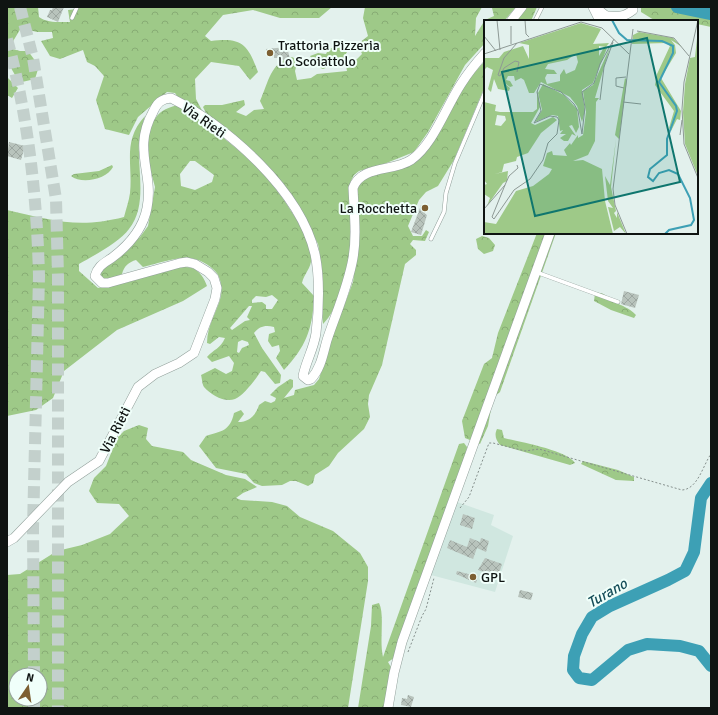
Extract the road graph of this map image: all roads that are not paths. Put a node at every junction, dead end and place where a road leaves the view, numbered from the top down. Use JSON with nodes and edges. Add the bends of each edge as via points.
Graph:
{"nodes":[{"id":1,"x":77,"y":7,"type":"edge"},
{"id":2,"x":522,"y":7,"type":"edge"},
{"id":3,"x":542,"y":7,"type":"edge"},
{"id":4,"x":594,"y":7,"type":"edge"},
{"id":5,"x":633,"y":8,"type":"edge"},
{"id":6,"x":72,"y":18,"type":"dead end"},
{"id":7,"x":607,"y":19,"type":"edge"},
{"id":8,"x":512,"y":20,"type":"edge"},
{"id":9,"x":536,"y":20,"type":"edge"},
{"id":10,"x":629,"y":20,"type":"edge"},
{"id":11,"x":484,"y":54,"type":"edge"},
{"id":12,"x":484,"y":94,"type":"edge"},
{"id":13,"x":550,"y":234,"type":"edge"},
{"id":14,"x":431,"y":238,"type":"dead end"},
{"id":15,"x":535,"y":272,"type":"junction"},
{"id":16,"x":618,"y":302,"type":"dead end"},
{"id":17,"x":7,"y":542,"type":"edge"},
{"id":18,"x":388,"y":708,"type":"edge"}],
"edges":[{"from":1,"to":6,"type":"lane"},
{"from":2,"to":8,"type":"street"},
{"from":3,"to":9,"type":"lane"},
{"from":4,"to":7,"type":"street"},
{"from":5,"to":7,"type":"street","via":[[626,15]]},
{"from":5,"to":10,"type":"street"},
{"from":11,"to":17,"type":"street","name":"Via Rieti","via":[[461,84],[420,152],[404,164],[368,173],[356,181],[353,188],[356,235],[346,290],[321,362],[308,380],[303,376],[316,334],[317,267],[315,253],[306,231],[288,197],[256,159],[209,121],[171,98],[165,98],[157,104],[144,134],[143,151],[148,185],[147,208],[140,230],[128,244],[100,266],[95,276],[102,283],[108,283],[180,263],[196,264],[214,278],[217,288],[215,299],[194,353],[154,374],[138,387],[99,461],[68,482],[14,538]]},
{"from":12,"to":14,"type":"lane","via":[[456,163],[446,193],[444,212]]},
{"from":13,"to":15,"type":"street"},
{"from":15,"to":16,"type":"lane"},
{"from":15,"to":18,"type":"street","via":[[402,642]]}]}
